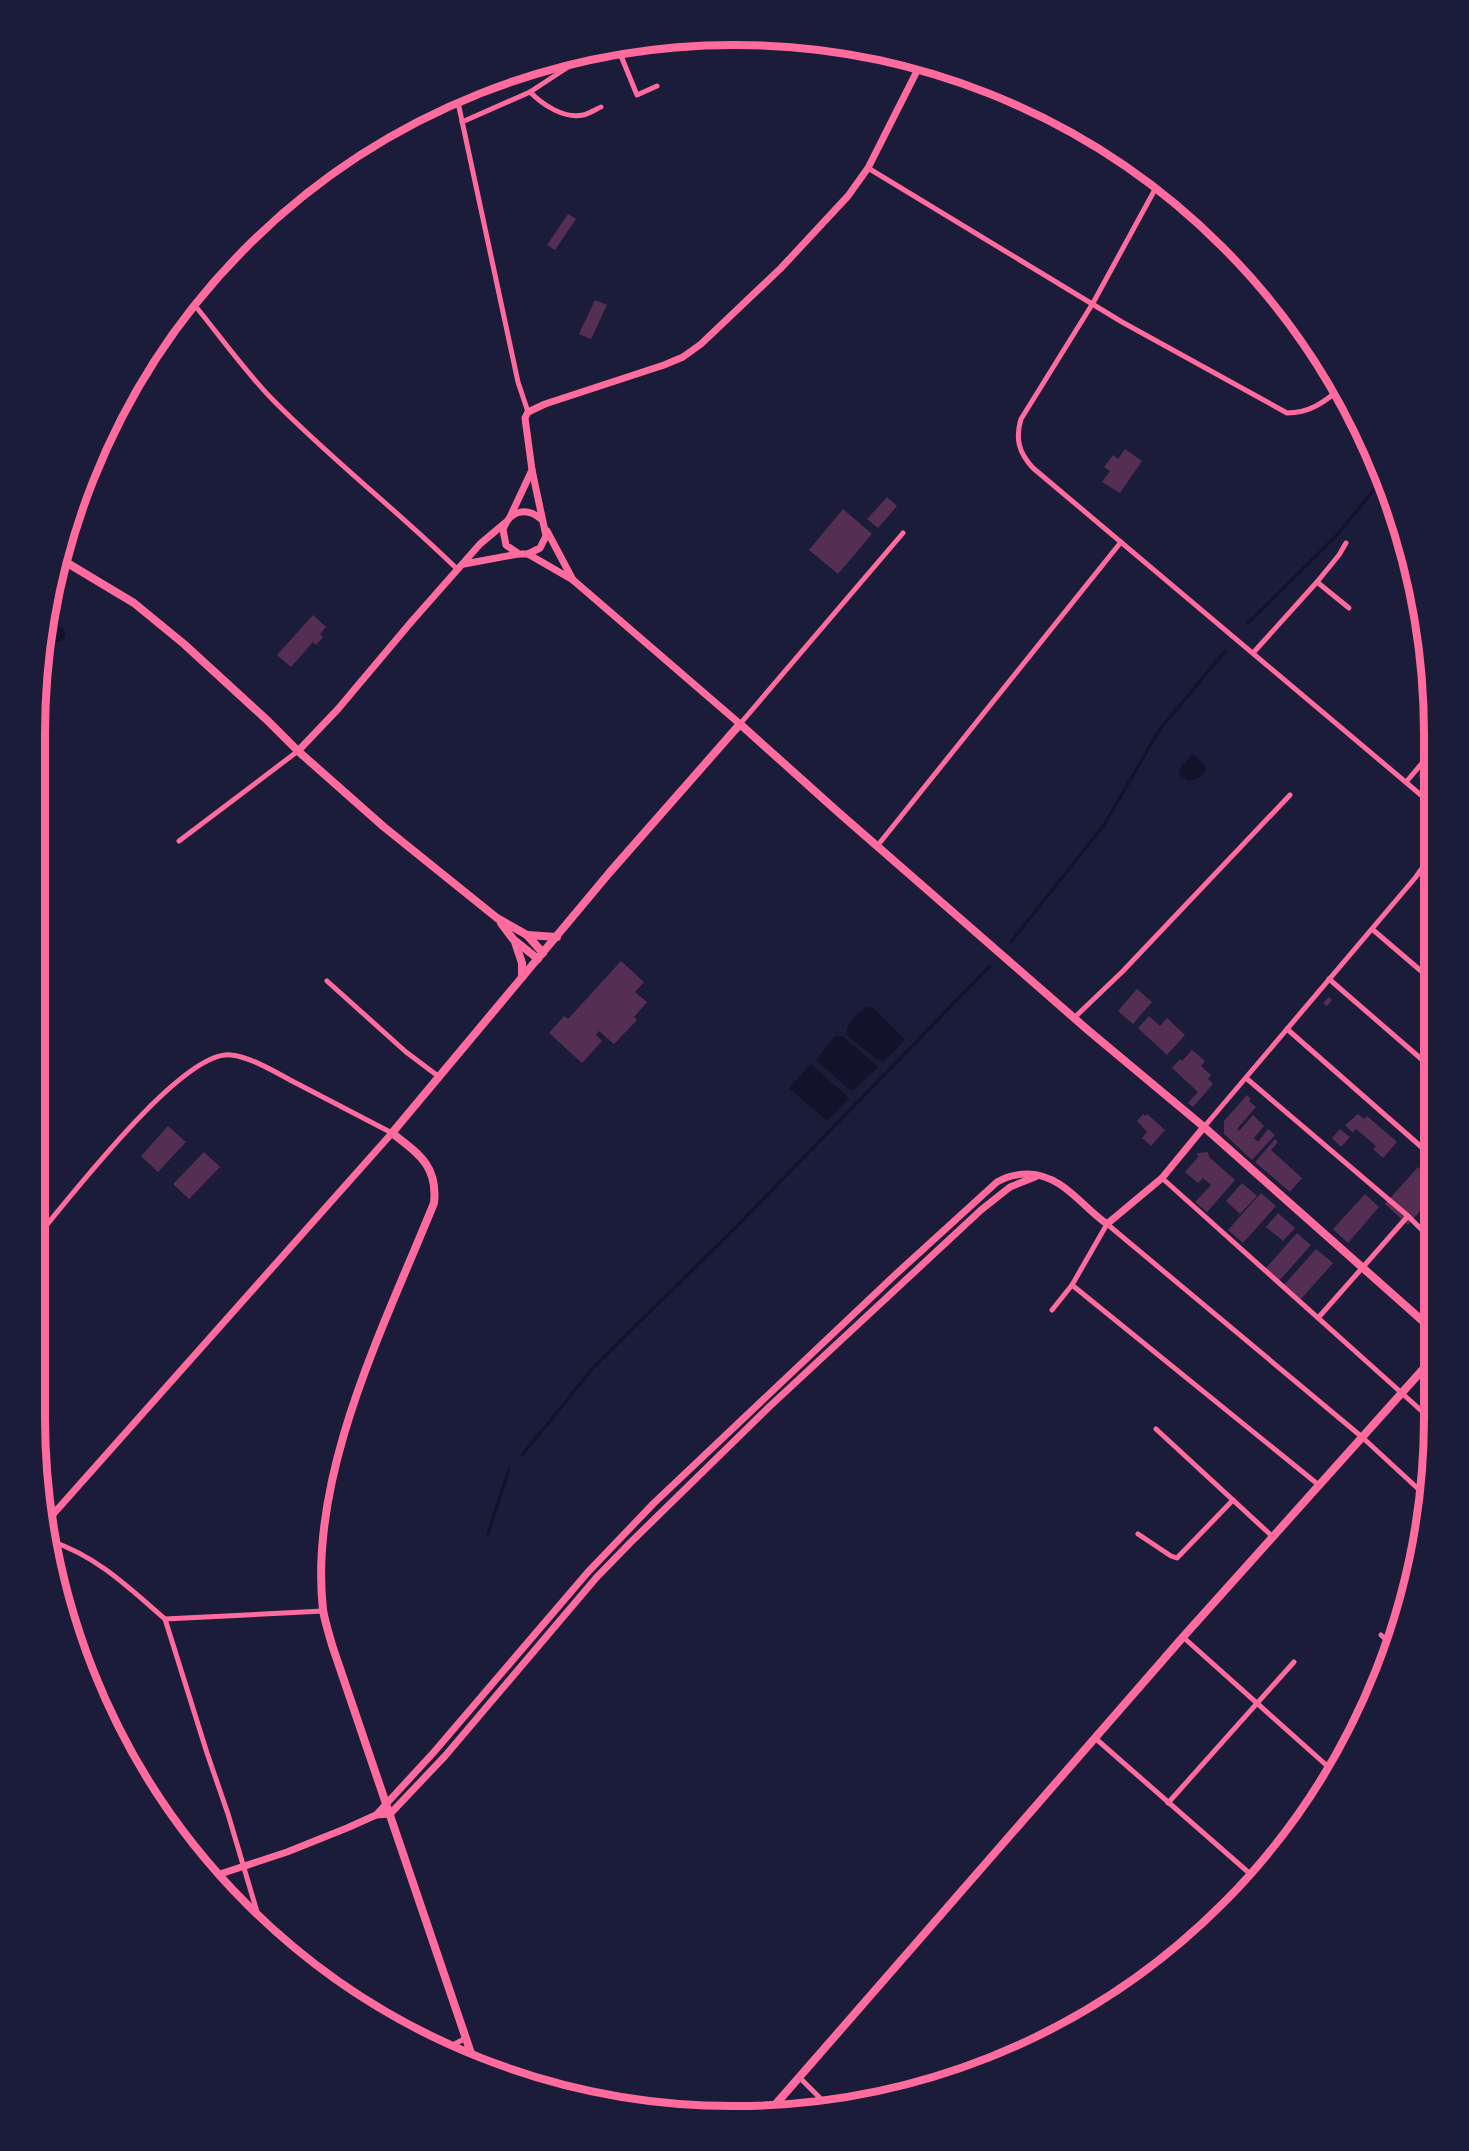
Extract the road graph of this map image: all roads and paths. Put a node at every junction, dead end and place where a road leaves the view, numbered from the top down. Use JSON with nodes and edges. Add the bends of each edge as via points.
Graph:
{"nodes":[{"id":1,"x":621,"y":55,"type":"edge"},
{"id":2,"x":572,"y":64,"type":"edge"},
{"id":3,"x":918,"y":70,"type":"edge"},
{"id":4,"x":657,"y":86,"type":"dead end"},
{"id":5,"x":530,"y":92,"type":"junction"},
{"id":6,"x":458,"y":103,"type":"edge"},
{"id":7,"x":601,"y":107,"type":"dead end"},
{"id":8,"x":462,"y":122,"type":"junction"},
{"id":9,"x":868,"y":168,"type":"junction"},
{"id":10,"x":1156,"y":188,"type":"edge"},
{"id":11,"x":1093,"y":303,"type":"junction"},
{"id":12,"x":195,"y":306,"type":"edge"},
{"id":13,"x":1334,"y":394,"type":"edge"},
{"id":14,"x":528,"y":412,"type":"junction"},
{"id":15,"x":532,"y":470,"type":"junction"},
{"id":16,"x":541,"y":519,"type":"junction"},
{"id":17,"x":507,"y":520,"type":"junction"},
{"id":18,"x":546,"y":529,"type":"junction"},
{"id":19,"x":903,"y":533,"type":"dead end"},
{"id":20,"x":1121,"y":542,"type":"junction"},
{"id":21,"x":1346,"y":543,"type":"dead end"},
{"id":22,"x":519,"y":554,"type":"junction"},
{"id":23,"x":528,"y":554,"type":"junction"},
{"id":24,"x":67,"y":563,"type":"edge"},
{"id":25,"x":464,"y":564,"type":"junction"},
{"id":26,"x":457,"y":569,"type":"junction"},
{"id":27,"x":573,"y":580,"type":"junction"},
{"id":28,"x":1317,"y":582,"type":"junction"},
{"id":29,"x":1349,"y":608,"type":"dead end"},
{"id":30,"x":1253,"y":653,"type":"junction"},
{"id":31,"x":740,"y":724,"type":"junction"},
{"id":32,"x":298,"y":751,"type":"junction"},
{"id":33,"x":1424,"y":761,"type":"edge"},
{"id":34,"x":1407,"y":781,"type":"junction"},
{"id":35,"x":1290,"y":795,"type":"dead end"},
{"id":36,"x":1424,"y":797,"type":"edge"},
{"id":37,"x":178,"y":841,"type":"dead end"},
{"id":38,"x":878,"y":845,"type":"junction"},
{"id":39,"x":1424,"y":864,"type":"edge"},
{"id":40,"x":497,"y":918,"type":"junction"},
{"id":41,"x":1372,"y":929,"type":"junction"},
{"id":42,"x":527,"y":935,"type":"junction"},
{"id":43,"x":557,"y":936,"type":"junction"},
{"id":44,"x":513,"y":939,"type":"junction"},
{"id":45,"x":540,"y":956,"type":"junction"},
{"id":46,"x":1424,"y":973,"type":"edge"},
{"id":47,"x":522,"y":977,"type":"junction"},
{"id":48,"x":1329,"y":979,"type":"junction"},
{"id":49,"x":327,"y":981,"type":"dead end"},
{"id":50,"x":1074,"y":1018,"type":"junction"},
{"id":51,"x":1287,"y":1029,"type":"junction"},
{"id":52,"x":1424,"y":1061,"type":"edge"},
{"id":53,"x":438,"y":1076,"type":"junction"},
{"id":54,"x":1246,"y":1078,"type":"junction"},
{"id":55,"x":1204,"y":1127,"type":"junction"},
{"id":56,"x":392,"y":1133,"type":"junction"},
{"id":57,"x":1424,"y":1149,"type":"edge"},
{"id":58,"x":1041,"y":1174,"type":"junction"},
{"id":59,"x":1162,"y":1178,"type":"junction"},
{"id":60,"x":1407,"y":1216,"type":"junction"},
{"id":61,"x":1107,"y":1224,"type":"junction"},
{"id":62,"x":45,"y":1227,"type":"edge"},
{"id":63,"x":1424,"y":1232,"type":"edge"},
{"id":64,"x":1362,"y":1267,"type":"junction"},
{"id":65,"x":1072,"y":1286,"type":"junction"},
{"id":66,"x":1052,"y":1310,"type":"dead end"},
{"id":67,"x":1318,"y":1318,"type":"junction"},
{"id":68,"x":1424,"y":1322,"type":"edge"},
{"id":69,"x":1424,"y":1369,"type":"edge"},
{"id":70,"x":1401,"y":1394,"type":"junction"},
{"id":71,"x":1424,"y":1414,"type":"edge"},
{"id":72,"x":1156,"y":1429,"type":"dead end"},
{"id":73,"x":1362,"y":1437,"type":"junction"},
{"id":74,"x":706,"y":1454,"type":"junction"},
{"id":75,"x":713,"y":1461,"type":"junction"},
{"id":76,"x":1320,"y":1486,"type":"junction"},
{"id":77,"x":1420,"y":1490,"type":"edge"},
{"id":78,"x":1233,"y":1500,"type":"junction"},
{"id":79,"x":52,"y":1515,"type":"edge"},
{"id":80,"x":1138,"y":1534,"type":"dead end"},
{"id":81,"x":1273,"y":1537,"type":"junction"},
{"id":82,"x":57,"y":1543,"type":"edge"},
{"id":83,"x":323,"y":1611,"type":"junction"},
{"id":84,"x":165,"y":1619,"type":"junction"},
{"id":85,"x":1381,"y":1635,"type":"dead end"},
{"id":86,"x":1183,"y":1637,"type":"junction"},
{"id":87,"x":1386,"y":1640,"type":"edge"},
{"id":88,"x":1294,"y":1662,"type":"dead end"},
{"id":89,"x":1257,"y":1705,"type":"junction"},
{"id":90,"x":1095,"y":1738,"type":"junction"},
{"id":91,"x":1328,"y":1767,"type":"edge"},
{"id":92,"x":386,"y":1802,"type":"junction"},
{"id":93,"x":1168,"y":1803,"type":"junction"},
{"id":94,"x":390,"y":1814,"type":"junction"},
{"id":95,"x":376,"y":1815,"type":"junction"},
{"id":96,"x":244,"y":1867,"type":"junction"},
{"id":97,"x":219,"y":1874,"type":"edge"},
{"id":98,"x":1250,"y":1874,"type":"edge"},
{"id":99,"x":258,"y":1914,"type":"edge"},
{"id":100,"x":466,"y":2038,"type":"junction"},
{"id":101,"x":452,"y":2045,"type":"edge"},
{"id":102,"x":471,"y":2054,"type":"edge"},
{"id":103,"x":799,"y":2077,"type":"junction"},
{"id":104,"x":822,"y":2100,"type":"edge"},
{"id":105,"x":775,"y":2105,"type":"edge"}],
"edges":[{"from":1,"to":4,"type":"street","via":[[637,95]]},
{"from":2,"to":5,"type":"street"},
{"from":3,"to":9,"type":"street"},
{"from":5,"to":7,"type":"street","via":[[564,115],[583,115]]},
{"from":5,"to":8,"type":"street"},
{"from":6,"to":8,"type":"street"},
{"from":8,"to":14,"type":"street","via":[[518,382]]},
{"from":9,"to":11,"type":"street"},
{"from":9,"to":14,"type":"street","via":[[848,196],[786,263],[693,351],[664,365]]},
{"from":10,"to":11,"type":"street"},
{"from":11,"to":13,"type":"street","via":[[1287,413],[1308,411]]},
{"from":11,"to":20,"type":"street","via":[[1021,419],[1018,445],[1033,468]]},
{"from":12,"to":26,"type":"street","via":[[272,400]]},
{"from":14,"to":15,"type":"street","via":[[525,418]]},
{"from":15,"to":16,"type":"street"},
{"from":15,"to":17,"type":"street"},
{"from":16,"to":17,"type":"street","via":[[526,511]]},
{"from":16,"to":18,"type":"street"},
{"from":17,"to":22,"type":"street","via":[[503,538]]},
{"from":17,"to":25,"type":"street"},
{"from":18,"to":23,"type":"street","via":[[540,548]]},
{"from":18,"to":27,"type":"street"},
{"from":19,"to":31,"type":"street"},
{"from":20,"to":30,"type":"street"},
{"from":20,"to":38,"type":"street"},
{"from":21,"to":28,"type":"street"},
{"from":22,"to":23,"type":"street"},
{"from":22,"to":25,"type":"street"},
{"from":23,"to":27,"type":"street"},
{"from":24,"to":32,"type":"main road","via":[[134,603],[193,652]]},
{"from":25,"to":26,"type":"street"},
{"from":26,"to":32,"type":"street"},
{"from":27,"to":31,"type":"street"},
{"from":28,"to":29,"type":"street"},
{"from":28,"to":30,"type":"street"},
{"from":30,"to":34,"type":"street"},
{"from":31,"to":38,"type":"main road"},
{"from":31,"to":43,"type":"main road"},
{"from":32,"to":37,"type":"street"},
{"from":32,"to":40,"type":"main road"},
{"from":33,"to":34,"type":"street"},
{"from":34,"to":36,"type":"street"},
{"from":35,"to":50,"type":"street"},
{"from":38,"to":50,"type":"main road"},
{"from":39,"to":41,"type":"street"},
{"from":40,"to":42,"type":"main road"},
{"from":40,"to":44,"type":"main road"},
{"from":41,"to":46,"type":"street"},
{"from":41,"to":48,"type":"street"},
{"from":42,"to":43,"type":"main road"},
{"from":42,"to":45,"type":"main road"},
{"from":43,"to":45,"type":"main road"},
{"from":44,"to":45,"type":"main road"},
{"from":44,"to":47,"type":"main road","via":[[522,963]]},
{"from":45,"to":47,"type":"main road"},
{"from":47,"to":53,"type":"main road"},
{"from":48,"to":51,"type":"street"},
{"from":48,"to":52,"type":"street"},
{"from":49,"to":53,"type":"street"},
{"from":50,"to":55,"type":"main road"},
{"from":51,"to":54,"type":"street"},
{"from":51,"to":57,"type":"street"},
{"from":53,"to":56,"type":"main road"},
{"from":54,"to":55,"type":"street"},
{"from":54,"to":60,"type":"street"},
{"from":55,"to":59,"type":"street"},
{"from":55,"to":64,"type":"main road"},
{"from":56,"to":62,"type":"street","via":[[276,1073],[228,1054],[202,1063],[157,1099]]},
{"from":56,"to":79,"type":"street"},
{"from":56,"to":83,"type":"main road","via":[[427,1164],[434,1177],[434,1203],[340,1446],[324,1529]]},
{"from":58,"to":61,"type":"street","via":[[1062,1185]]},
{"from":58,"to":74,"type":"street","via":[[1012,1176],[997,1182]]},
{"from":58,"to":75,"type":"street","via":[[1010,1187],[981,1210]]},
{"from":59,"to":61,"type":"street"},
{"from":59,"to":67,"type":"street"},
{"from":60,"to":63,"type":"street"},
{"from":60,"to":64,"type":"street"},
{"from":61,"to":65,"type":"street"},
{"from":61,"to":73,"type":"street"},
{"from":64,"to":67,"type":"street"},
{"from":64,"to":68,"type":"main road"},
{"from":65,"to":66,"type":"street"},
{"from":65,"to":76,"type":"street"},
{"from":67,"to":70,"type":"street"},
{"from":69,"to":70,"type":"main road"},
{"from":70,"to":71,"type":"street"},
{"from":70,"to":73,"type":"main road"},
{"from":72,"to":78,"type":"street"},
{"from":73,"to":76,"type":"main road"},
{"from":73,"to":77,"type":"street"},
{"from":74,"to":75,"type":"street"},
{"from":74,"to":92,"type":"street","via":[[588,1572],[434,1752]]},
{"from":75,"to":94,"type":"street","via":[[596,1578],[445,1756]]},
{"from":76,"to":81,"type":"main road"},
{"from":78,"to":80,"type":"street","via":[[1177,1558]]},
{"from":78,"to":81,"type":"street"},
{"from":81,"to":86,"type":"main road"},
{"from":82,"to":84,"type":"street","via":[[107,1569]]},
{"from":83,"to":84,"type":"street"},
{"from":83,"to":92,"type":"main road"},
{"from":84,"to":96,"type":"street"},
{"from":85,"to":87,"type":"street"},
{"from":86,"to":89,"type":"street"},
{"from":86,"to":90,"type":"main road"},
{"from":88,"to":89,"type":"street"},
{"from":89,"to":91,"type":"street"},
{"from":89,"to":93,"type":"street"},
{"from":90,"to":93,"type":"street"},
{"from":90,"to":103,"type":"main road"},
{"from":92,"to":94,"type":"main road"},
{"from":92,"to":95,"type":"street"},
{"from":93,"to":98,"type":"street"},
{"from":94,"to":95,"type":"street"},
{"from":94,"to":100,"type":"main road"},
{"from":95,"to":96,"type":"street"},
{"from":96,"to":97,"type":"street"},
{"from":96,"to":99,"type":"street"},
{"from":100,"to":101,"type":"street"},
{"from":100,"to":102,"type":"main road"},
{"from":103,"to":104,"type":"street"},
{"from":103,"to":105,"type":"main road"}]}
